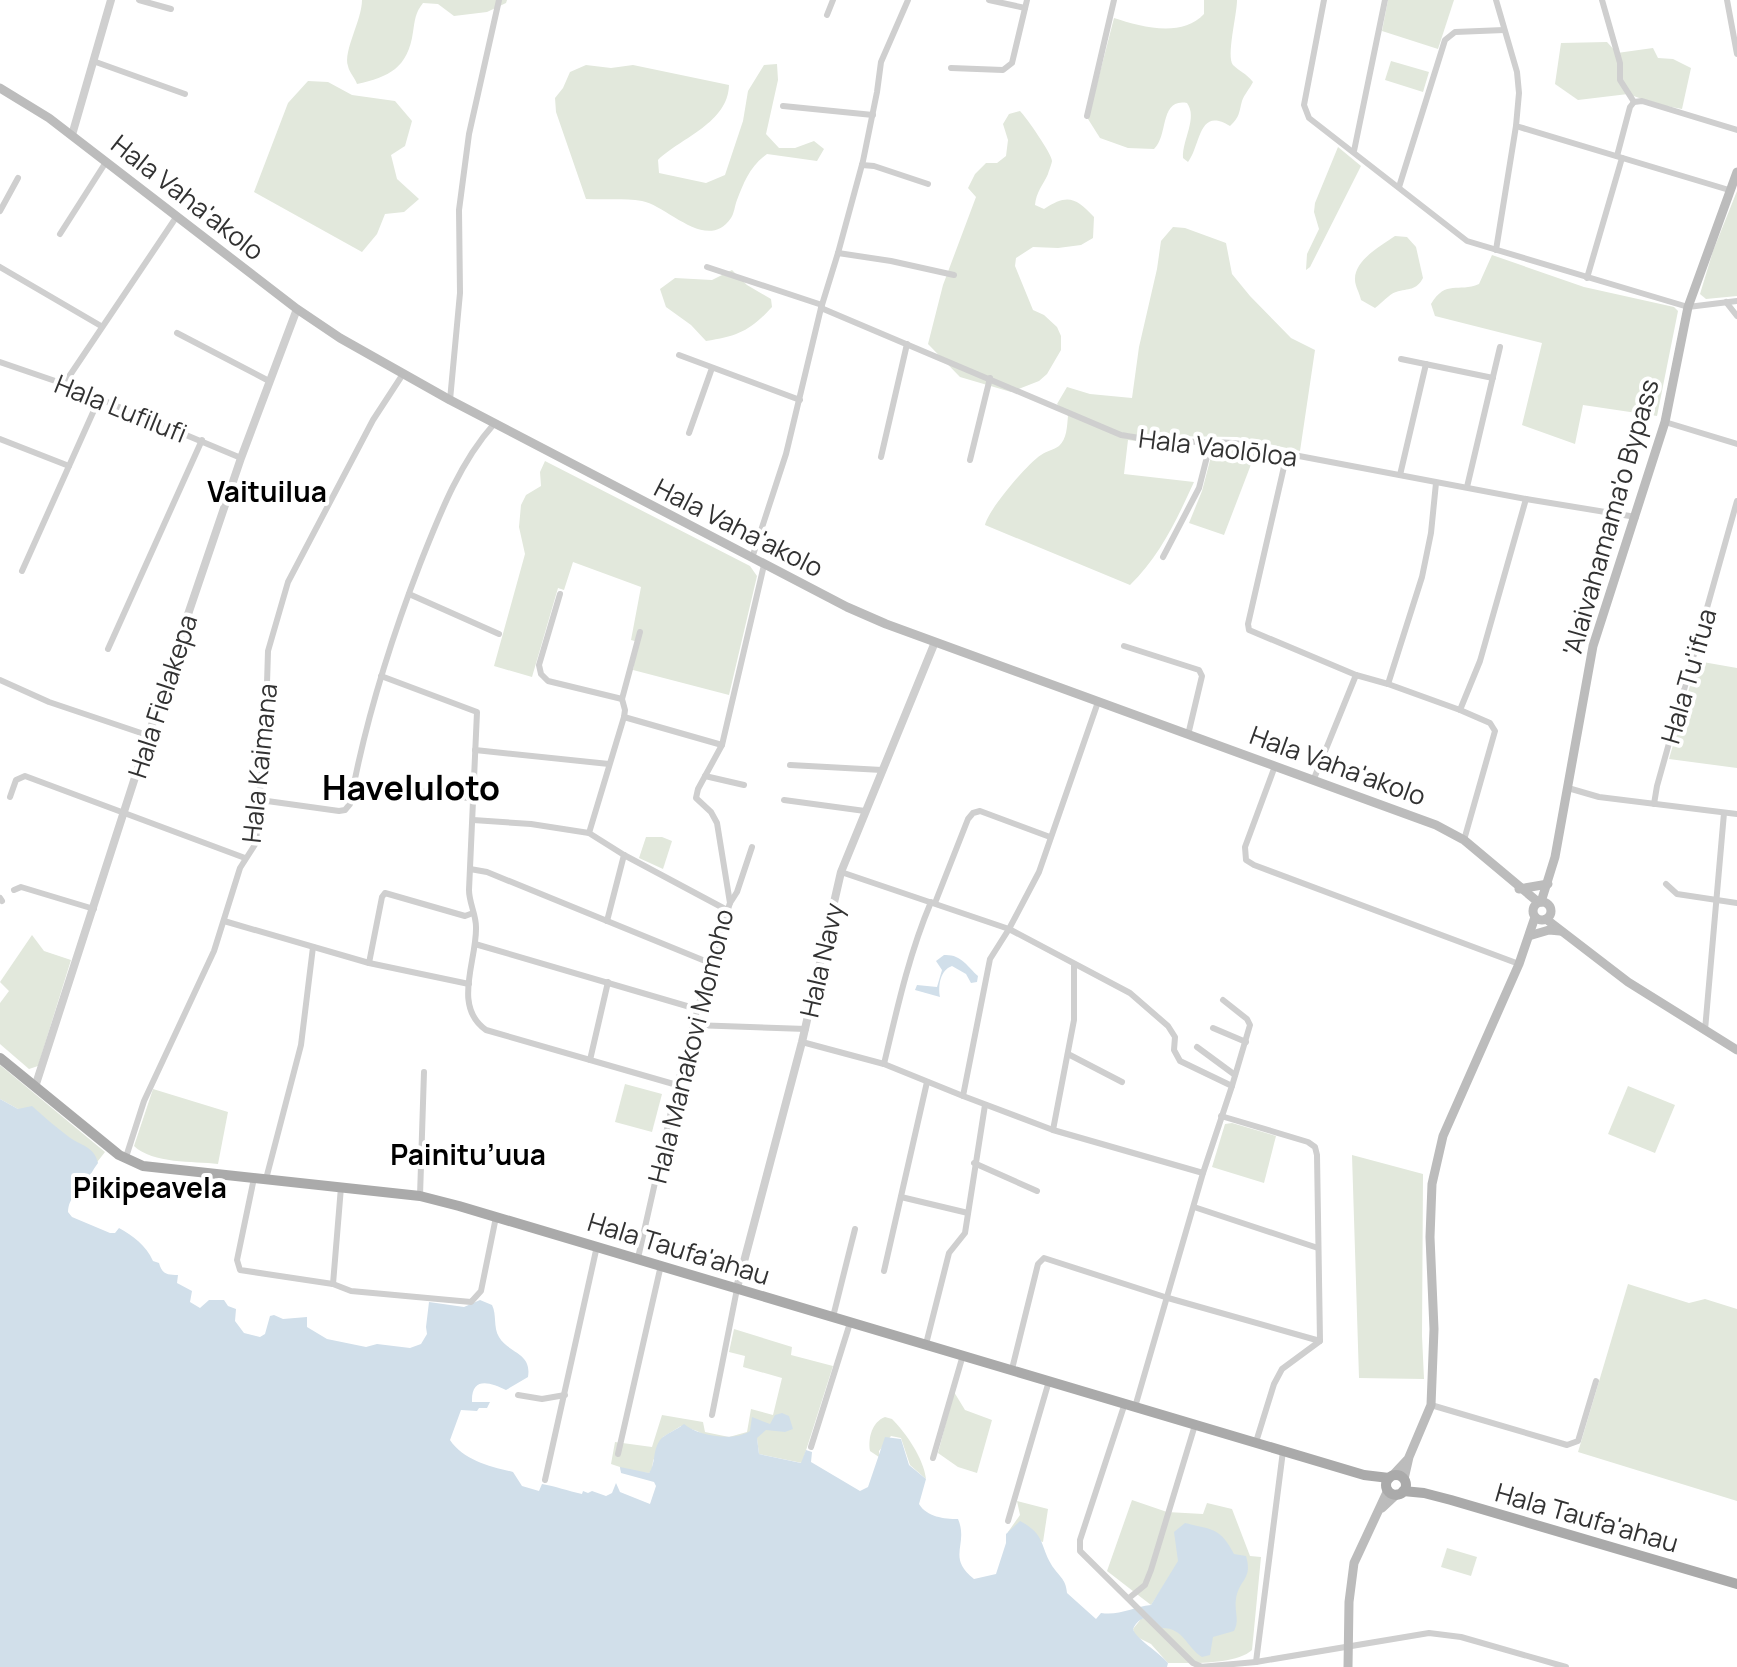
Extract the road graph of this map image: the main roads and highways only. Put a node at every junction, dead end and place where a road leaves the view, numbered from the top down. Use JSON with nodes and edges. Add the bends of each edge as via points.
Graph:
{"nodes":[{"id":1,"x":0,"y":88,"type":"edge"},
{"id":2,"x":1737,"y":172,"type":"edge"},
{"id":3,"x":1549,"y":882,"type":"junction"},
{"id":4,"x":1518,"y":888,"type":"junction"},
{"id":5,"x":1542,"y":911,"type":"junction"},
{"id":6,"x":1566,"y":935,"type":"junction"},
{"id":7,"x":1529,"y":939,"type":"junction"},
{"id":8,"x":1737,"y":1050,"type":"edge"},
{"id":9,"x":0,"y":1058,"type":"edge"},
{"id":10,"x":1396,"y":1485,"type":"junction"},
{"id":11,"x":1737,"y":1584,"type":"edge"},
{"id":12,"x":1348,"y":1667,"type":"edge"}],
"edges":[{"from":1,"to":4,"type":"main road","name":"Hala Vaha'akolo","via":[[72,135],[297,309],[494,424],[847,607],[1436,825],[1464,840]]},
{"from":2,"to":3,"type":"main road","name":"'Alaivahamama'o Bypass","via":[[1688,307],[1665,422],[1593,646]]},
{"from":3,"to":4,"type":"main road"},
{"from":3,"to":5,"type":"main road","name":"'Alaivahamama'o Bypass"},
{"from":4,"to":5,"type":"main road","name":"Hala Vaha'akolo"},
{"from":5,"to":6,"type":"main road","name":"Hala Vaha'akolo"},
{"from":5,"to":7,"type":"main road"},
{"from":6,"to":7,"type":"main road","via":[[1549,930]]},
{"from":6,"to":8,"type":"main road","name":"Hala Vaha'akolo","via":[[1628,982]]},
{"from":7,"to":10,"type":"main road","via":[[1443,1136],[1432,1184],[1431,1405]]},
{"from":9,"to":10,"type":"main road","name":"Hala Taufa'ahau","via":[[125,1158],[143,1166],[420,1196]]},
{"from":10,"to":11,"type":"main road","name":"Hala Taufa'ahau"},
{"from":10,"to":12,"type":"main road","via":[[1354,1563]]}]}
